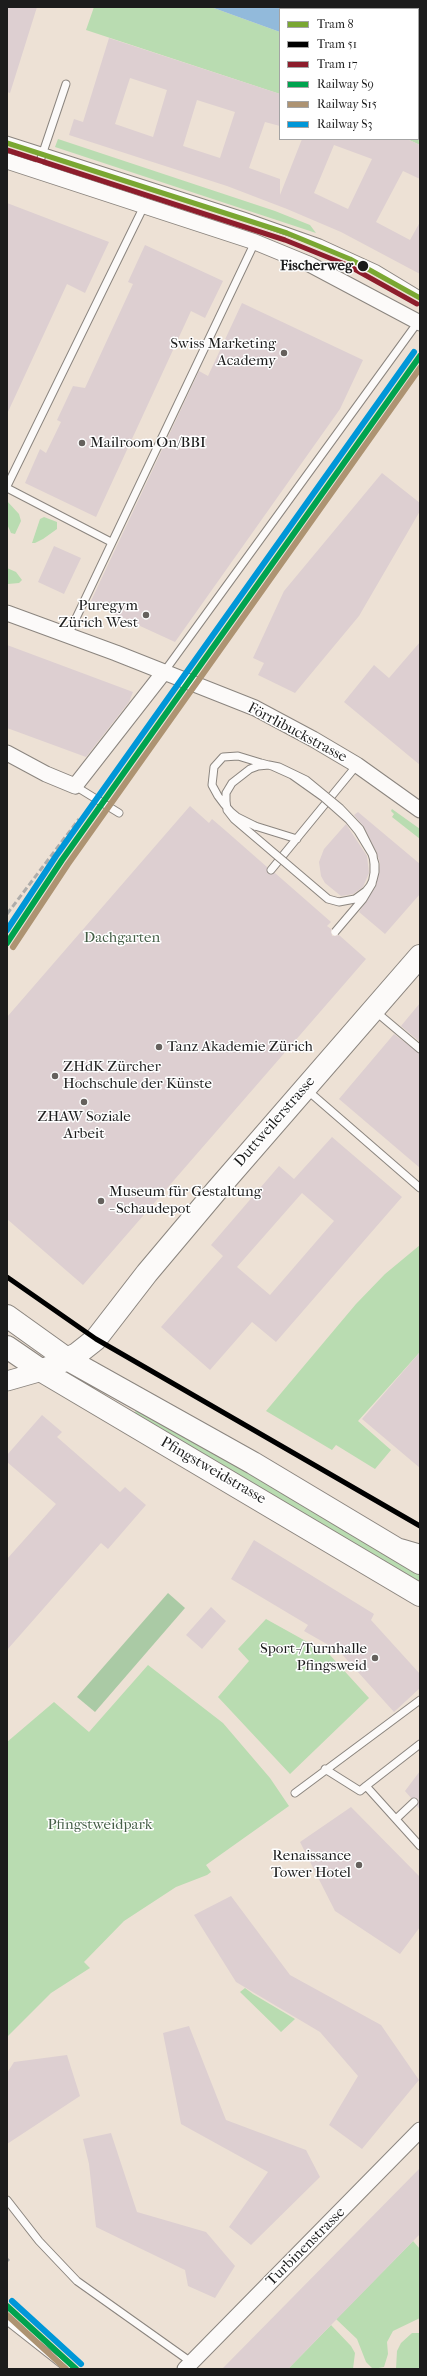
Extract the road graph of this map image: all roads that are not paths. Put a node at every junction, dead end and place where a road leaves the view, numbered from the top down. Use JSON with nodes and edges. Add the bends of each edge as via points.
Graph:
{"nodes":[{"id":1,"x":66,"y":84,"type":"dead end"},
{"id":2,"x":7,"y":140,"type":"edge"},
{"id":3,"x":43,"y":152,"type":"junction"},
{"id":4,"x":7,"y":161,"type":"edge"},
{"id":5,"x":37,"y":170,"type":"junction"},
{"id":6,"x":145,"y":204,"type":"junction"},
{"id":7,"x":255,"y":242,"type":"junction"},
{"id":8,"x":420,"y":295,"type":"edge"},
{"id":9,"x":419,"y":323,"type":"edge"},
{"id":10,"x":7,"y":487,"type":"edge"},
{"id":11,"x":111,"y":542,"type":"junction"},
{"id":12,"x":7,"y":613,"type":"edge"},
{"id":13,"x":68,"y":635,"type":"junction"},
{"id":14,"x":164,"y":672,"type":"junction"},
{"id":15,"x":7,"y":753,"type":"edge"},
{"id":16,"x":356,"y":765,"type":"junction"},
{"id":17,"x":75,"y":786,"type":"junction"},
{"id":18,"x":420,"y":810,"type":"edge"},
{"id":19,"x":119,"y":813,"type":"dead end"},
{"id":20,"x":297,"y":839,"type":"junction"},
{"id":21,"x":271,"y":870,"type":"dead end"},
{"id":22,"x":335,"y":932,"type":"dead end"},
{"id":23,"x":420,"y":956,"type":"edge"},
{"id":24,"x":373,"y":1009,"type":"junction"},
{"id":25,"x":420,"y":1049,"type":"edge"},
{"id":26,"x":304,"y":1088,"type":"junction"},
{"id":27,"x":420,"y":1188,"type":"edge"},
{"id":28,"x":7,"y":1316,"type":"edge"},
{"id":29,"x":7,"y":1347,"type":"edge"},
{"id":30,"x":67,"y":1358,"type":"junction"},
{"id":31,"x":42,"y":1372,"type":"junction"},
{"id":32,"x":7,"y":1382,"type":"edge"},
{"id":33,"x":378,"y":1536,"type":"junction"},
{"id":34,"x":420,"y":1548,"type":"edge"},
{"id":35,"x":420,"y":1563,"type":"edge"},
{"id":36,"x":420,"y":1595,"type":"edge"},
{"id":37,"x":420,"y":1700,"type":"edge"},
{"id":38,"x":420,"y":1744,"type":"edge"},
{"id":39,"x":325,"y":1769,"type":"junction"},
{"id":40,"x":366,"y":1786,"type":"junction"},
{"id":41,"x":294,"y":1793,"type":"dead end"},
{"id":42,"x":414,"y":1802,"type":"dead end"},
{"id":43,"x":396,"y":1819,"type":"junction"},
{"id":44,"x":420,"y":1846,"type":"edge"},
{"id":45,"x":420,"y":2130,"type":"edge"},
{"id":46,"x":7,"y":2200,"type":"edge"},
{"id":47,"x":7,"y":2321,"type":"edge"},
{"id":48,"x":188,"y":2366,"type":"edge"},
{"id":49,"x":68,"y":2369,"type":"edge"}],
"edges":[{"from":1,"to":3,"type":"lane"},
{"from":2,"to":3,"type":"lane"},
{"from":3,"to":5,"type":"lane"},
{"from":3,"to":8,"type":"lane","via":[[320,243],[377,269]]},
{"from":4,"to":5,"type":"street"},
{"from":5,"to":6,"type":"street"},
{"from":6,"to":7,"type":"street"},
{"from":6,"to":10,"type":"lane"},
{"from":7,"to":9,"type":"street","via":[[311,265]]},
{"from":7,"to":11,"type":"lane"},
{"from":9,"to":14,"type":"lane"},
{"from":10,"to":11,"type":"lane"},
{"from":11,"to":13,"type":"lane"},
{"from":12,"to":13,"type":"street","name":"Förrlibuckstrasse"},
{"from":13,"to":14,"type":"street","name":"Förrlibuckstrasse"},
{"from":14,"to":16,"type":"street","name":"Förrlibuckstrasse","via":[[255,708]]},
{"from":14,"to":17,"type":"street"},
{"from":15,"to":17,"type":"street"},
{"from":16,"to":18,"type":"street","name":"Förrlibuckstrasse"},
{"from":16,"to":20,"type":"lane"},
{"from":17,"to":19,"type":"lane"},
{"from":20,"to":21,"type":"lane"},
{"from":20,"to":22,"type":"lane","bridge":true,"via":[[241,820],[231,812],[227,808],[212,785],[214,767],[223,757],[238,756],[261,763],[266,764],[272,766],[292,775],[338,810],[361,835],[372,854],[373,859],[375,864],[375,872],[373,880],[370,886],[355,899],[339,902],[328,899],[234,819],[228,810],[227,806],[226,802],[226,794],[232,783],[250,769],[264,765],[269,765],[279,767],[306,780],[340,808],[360,829],[373,855],[374,859],[374,864],[374,873],[373,878],[372,884],[363,899]]},
{"from":23,"to":24,"type":"main road","name":"Duttweilerstrasse"},
{"from":24,"to":25,"type":"lane"},
{"from":24,"to":26,"type":"main road","name":"Duttweilerstrasse"},
{"from":26,"to":27,"type":"lane"},
{"from":26,"to":30,"type":"main road","name":"Duttweilerstrasse","via":[[147,1273],[102,1332],[90,1345]]},
{"from":28,"to":30,"type":"main road","name":"Pfingstweidstrasse"},
{"from":29,"to":31,"type":"main road","name":"Pfingstweidstrasse"},
{"from":30,"to":31,"type":"main road","name":"Duttweilerstrasse"},
{"from":30,"to":33,"type":"main road","name":"Pfingstweidstrasse"},
{"from":31,"to":32,"type":"street"},
{"from":31,"to":36,"type":"main road","name":"Pfingstweidstrasse"},
{"from":33,"to":34,"type":"lane"},
{"from":33,"to":35,"type":"main road","name":"Pfingstweidstrasse"},
{"from":37,"to":39,"type":"lane"},
{"from":38,"to":40,"type":"lane"},
{"from":39,"to":40,"type":"lane","via":[[360,1791]]},
{"from":39,"to":41,"type":"lane"},
{"from":40,"to":43,"type":"lane"},
{"from":42,"to":43,"type":"lane"},
{"from":43,"to":44,"type":"lane"},
{"from":45,"to":48,"type":"street","name":"Turbinenstrasse"},
{"from":46,"to":48,"type":"lane","name":"Turbinenstrasse","via":[[39,2241],[77,2281]]},
{"from":47,"to":49,"type":"lane"}]}
